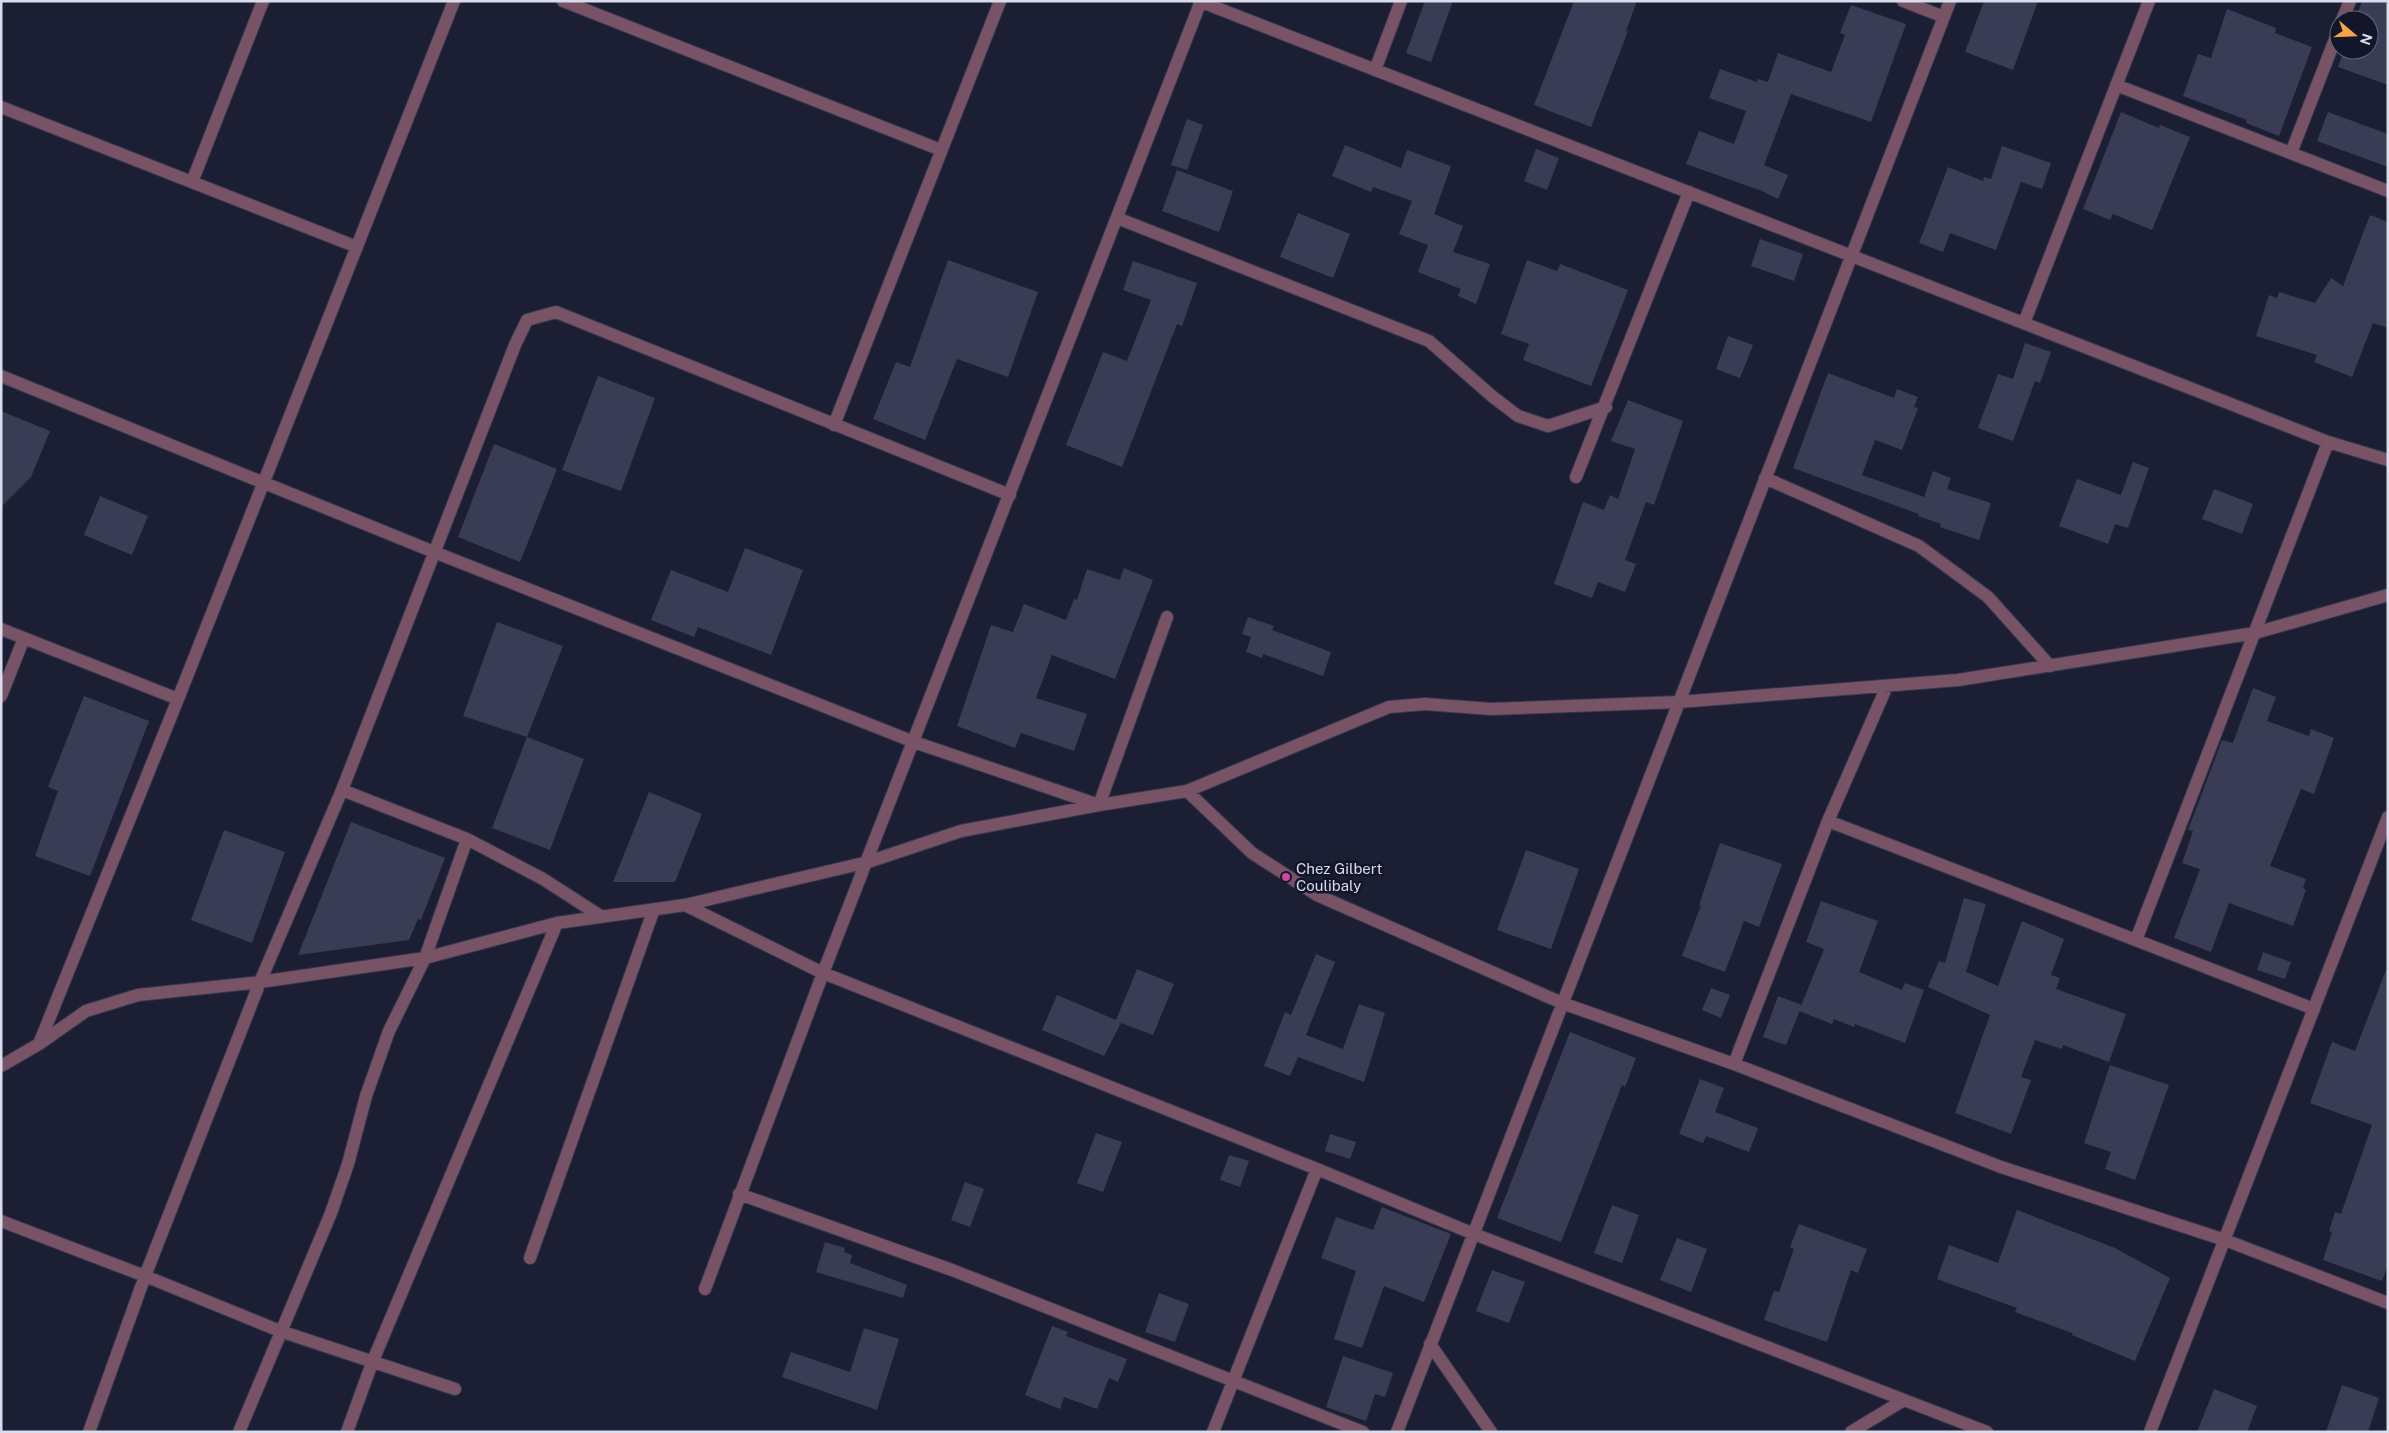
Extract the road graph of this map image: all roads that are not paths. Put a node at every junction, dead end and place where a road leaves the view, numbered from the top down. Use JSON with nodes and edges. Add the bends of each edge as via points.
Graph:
{"nodes":[{"id":1,"x":263,"y":1,"type":"edge"},
{"id":2,"x":454,"y":1,"type":"edge"},
{"id":3,"x":563,"y":1,"type":"edge"},
{"id":4,"x":1000,"y":1,"type":"edge"},
{"id":5,"x":1200,"y":1,"type":"edge"},
{"id":6,"x":1401,"y":1,"type":"edge"},
{"id":7,"x":1903,"y":1,"type":"edge"},
{"id":8,"x":1950,"y":1,"type":"edge"},
{"id":9,"x":2149,"y":1,"type":"edge"},
{"id":10,"x":1944,"y":17,"type":"junction"},
{"id":11,"x":2329,"y":55,"type":"edge"},
{"id":12,"x":1375,"y":70,"type":"junction"},
{"id":13,"x":2116,"y":85,"type":"junction"},
{"id":14,"x":1,"y":107,"type":"edge"},
{"id":15,"x":941,"y":150,"type":"junction"},
{"id":16,"x":2291,"y":153,"type":"junction"},
{"id":17,"x":192,"y":182,"type":"junction"},
{"id":18,"x":2388,"y":191,"type":"edge"},
{"id":19,"x":1689,"y":192,"type":"junction"},
{"id":20,"x":1117,"y":218,"type":"junction"},
{"id":21,"x":357,"y":247,"type":"junction"},
{"id":22,"x":1852,"y":256,"type":"junction"},
{"id":23,"x":2024,"y":323,"type":"junction"},
{"id":24,"x":1,"y":376,"type":"edge"},
{"id":25,"x":1606,"y":407,"type":"junction"},
{"id":26,"x":834,"y":425,"type":"junction"},
{"id":27,"x":2328,"y":442,"type":"junction"},
{"id":28,"x":2388,"y":460,"type":"edge"},
{"id":29,"x":1576,"y":477,"type":"dead end"},
{"id":30,"x":1765,"y":478,"type":"junction"},
{"id":31,"x":263,"y":481,"type":"junction"},
{"id":32,"x":1010,"y":495,"type":"junction"},
{"id":33,"x":434,"y":552,"type":"junction"},
{"id":34,"x":2388,"y":595,"type":"edge"},
{"id":35,"x":1167,"y":617,"type":"dead end"},
{"id":36,"x":1,"y":629,"type":"edge"},
{"id":37,"x":2254,"y":633,"type":"junction"},
{"id":38,"x":24,"y":638,"type":"junction"},
{"id":39,"x":2050,"y":666,"type":"junction"},
{"id":40,"x":1887,"y":686,"type":"junction"},
{"id":41,"x":1,"y":696,"type":"edge"},
{"id":42,"x":178,"y":700,"type":"junction"},
{"id":43,"x":1679,"y":702,"type":"junction"},
{"id":44,"x":914,"y":742,"type":"junction"},
{"id":45,"x":342,"y":790,"type":"junction"},
{"id":46,"x":1187,"y":791,"type":"junction"},
{"id":47,"x":1099,"y":805,"type":"junction"},
{"id":48,"x":2388,"y":817,"type":"edge"},
{"id":49,"x":1828,"y":821,"type":"junction"},
{"id":50,"x":467,"y":839,"type":"junction"},
{"id":51,"x":868,"y":862,"type":"junction"},
{"id":52,"x":685,"y":905,"type":"junction"},
{"id":53,"x":654,"y":909,"type":"junction"},
{"id":54,"x":602,"y":916,"type":"junction"},
{"id":55,"x":557,"y":923,"type":"junction"},
{"id":56,"x":2136,"y":940,"type":"junction"},
{"id":57,"x":425,"y":958,"type":"junction"},
{"id":58,"x":823,"y":972,"type":"junction"},
{"id":59,"x":260,"y":982,"type":"junction"},
{"id":60,"x":1562,"y":1003,"type":"junction"},
{"id":61,"x":2314,"y":1009,"type":"junction"},
{"id":62,"x":39,"y":1044,"type":"junction"},
{"id":63,"x":1734,"y":1064,"type":"junction"},
{"id":64,"x":1,"y":1066,"type":"edge"},
{"id":65,"x":1317,"y":1169,"type":"junction"},
{"id":66,"x":739,"y":1194,"type":"junction"},
{"id":67,"x":1,"y":1221,"type":"edge"},
{"id":68,"x":1474,"y":1234,"type":"junction"},
{"id":69,"x":2225,"y":1240,"type":"junction"},
{"id":70,"x":530,"y":1258,"type":"dead end"},
{"id":71,"x":145,"y":1276,"type":"junction"},
{"id":72,"x":704,"y":1290,"type":"dead end"},
{"id":73,"x":2388,"y":1303,"type":"edge"},
{"id":74,"x":280,"y":1331,"type":"junction"},
{"id":75,"x":1430,"y":1344,"type":"junction"},
{"id":76,"x":372,"y":1363,"type":"junction"},
{"id":77,"x":1232,"y":1382,"type":"junction"},
{"id":78,"x":455,"y":1389,"type":"dead end"},
{"id":79,"x":1904,"y":1400,"type":"junction"},
{"id":80,"x":89,"y":1432,"type":"edge"},
{"id":81,"x":239,"y":1432,"type":"edge"},
{"id":82,"x":347,"y":1432,"type":"edge"},
{"id":83,"x":1214,"y":1432,"type":"edge"},
{"id":84,"x":1363,"y":1432,"type":"edge"},
{"id":85,"x":1396,"y":1432,"type":"edge"},
{"id":86,"x":1492,"y":1432,"type":"edge"},
{"id":87,"x":1851,"y":1432,"type":"edge"},
{"id":88,"x":1986,"y":1432,"type":"edge"},
{"id":89,"x":2150,"y":1432,"type":"edge"}],
"edges":[{"from":1,"to":17,"type":"street"},
{"from":2,"to":21,"type":"street"},
{"from":3,"to":15,"type":"street"},
{"from":4,"to":15,"type":"street"},
{"from":5,"to":12,"type":"street"},
{"from":5,"to":20,"type":"street"},
{"from":6,"to":12,"type":"street"},
{"from":7,"to":10,"type":"street"},
{"from":8,"to":10,"type":"street"},
{"from":9,"to":13,"type":"street"},
{"from":10,"to":22,"type":"street"},
{"from":11,"to":16,"type":"street"},
{"from":12,"to":19,"type":"street"},
{"from":13,"to":16,"type":"street"},
{"from":13,"to":23,"type":"street"},
{"from":14,"to":17,"type":"street"},
{"from":15,"to":26,"type":"street"},
{"from":16,"to":18,"type":"street"},
{"from":17,"to":21,"type":"street"},
{"from":19,"to":22,"type":"street"},
{"from":19,"to":25,"type":"street"},
{"from":20,"to":25,"type":"street","via":[[1429,340],[1492,398],[1518,416],[1548,426]]},
{"from":20,"to":32,"type":"street"},
{"from":21,"to":31,"type":"street"},
{"from":22,"to":23,"type":"street"},
{"from":22,"to":30,"type":"street"},
{"from":23,"to":27,"type":"street"},
{"from":24,"to":31,"type":"street"},
{"from":25,"to":29,"type":"street"},
{"from":26,"to":32,"type":"street"},
{"from":26,"to":33,"type":"street","via":[[556,312],[527,320]]},
{"from":27,"to":28,"type":"street"},
{"from":27,"to":37,"type":"street"},
{"from":30,"to":39,"type":"street","via":[[1919,546],[1988,597]]},
{"from":30,"to":43,"type":"street"},
{"from":31,"to":33,"type":"street"},
{"from":31,"to":42,"type":"street"},
{"from":32,"to":44,"type":"street"},
{"from":33,"to":44,"type":"street"},
{"from":33,"to":45,"type":"street"},
{"from":34,"to":37,"type":"street"},
{"from":35,"to":47,"type":"street"},
{"from":36,"to":38,"type":"street"},
{"from":37,"to":39,"type":"street"},
{"from":37,"to":56,"type":"street"},
{"from":38,"to":41,"type":"street"},
{"from":38,"to":42,"type":"street"},
{"from":39,"to":40,"type":"street","via":[[1958,680]]},
{"from":40,"to":43,"type":"street"},
{"from":40,"to":49,"type":"street"},
{"from":42,"to":62,"type":"street"},
{"from":43,"to":46,"type":"street","via":[[1491,709],[1425,704],[1389,707]]},
{"from":43,"to":60,"type":"street"},
{"from":44,"to":47,"type":"street"},
{"from":44,"to":51,"type":"street"},
{"from":45,"to":50,"type":"street"},
{"from":45,"to":59,"type":"street"},
{"from":46,"to":47,"type":"street"},
{"from":46,"to":60,"type":"street","via":[[1252,853],[1317,895]]},
{"from":47,"to":51,"type":"street","via":[[961,831]]},
{"from":48,"to":61,"type":"street"},
{"from":49,"to":56,"type":"street"},
{"from":49,"to":63,"type":"street"},
{"from":50,"to":54,"type":"street","via":[[543,879]]},
{"from":50,"to":57,"type":"street"},
{"from":51,"to":52,"type":"street"},
{"from":51,"to":58,"type":"street"},
{"from":52,"to":53,"type":"street"},
{"from":52,"to":58,"type":"street"},
{"from":53,"to":54,"type":"street"},
{"from":53,"to":70,"type":"street"},
{"from":54,"to":55,"type":"street"},
{"from":55,"to":57,"type":"street"},
{"from":55,"to":76,"type":"street"},
{"from":56,"to":61,"type":"street"},
{"from":57,"to":59,"type":"street"},
{"from":57,"to":74,"type":"street","via":[[389,1031],[331,1213]]},
{"from":58,"to":65,"type":"street"},
{"from":58,"to":66,"type":"street"},
{"from":59,"to":62,"type":"street","via":[[138,995],[86,1011]]},
{"from":59,"to":71,"type":"street"},
{"from":60,"to":63,"type":"street"},
{"from":60,"to":68,"type":"street"},
{"from":61,"to":69,"type":"street"},
{"from":62,"to":64,"type":"street"},
{"from":63,"to":69,"type":"street","via":[[2001,1167]]},
{"from":65,"to":68,"type":"street"},
{"from":65,"to":77,"type":"street"},
{"from":66,"to":72,"type":"street"},
{"from":66,"to":77,"type":"street","via":[[952,1270]]},
{"from":67,"to":71,"type":"street"},
{"from":68,"to":75,"type":"street"},
{"from":68,"to":79,"type":"street"},
{"from":69,"to":73,"type":"street"},
{"from":69,"to":89,"type":"street"},
{"from":71,"to":74,"type":"street"},
{"from":71,"to":80,"type":"street"},
{"from":74,"to":76,"type":"street"},
{"from":74,"to":81,"type":"street"},
{"from":75,"to":85,"type":"street"},
{"from":75,"to":86,"type":"street"},
{"from":76,"to":78,"type":"street"},
{"from":76,"to":82,"type":"street"},
{"from":77,"to":83,"type":"street"},
{"from":77,"to":84,"type":"street"},
{"from":79,"to":87,"type":"street"},
{"from":79,"to":88,"type":"street"}]}
